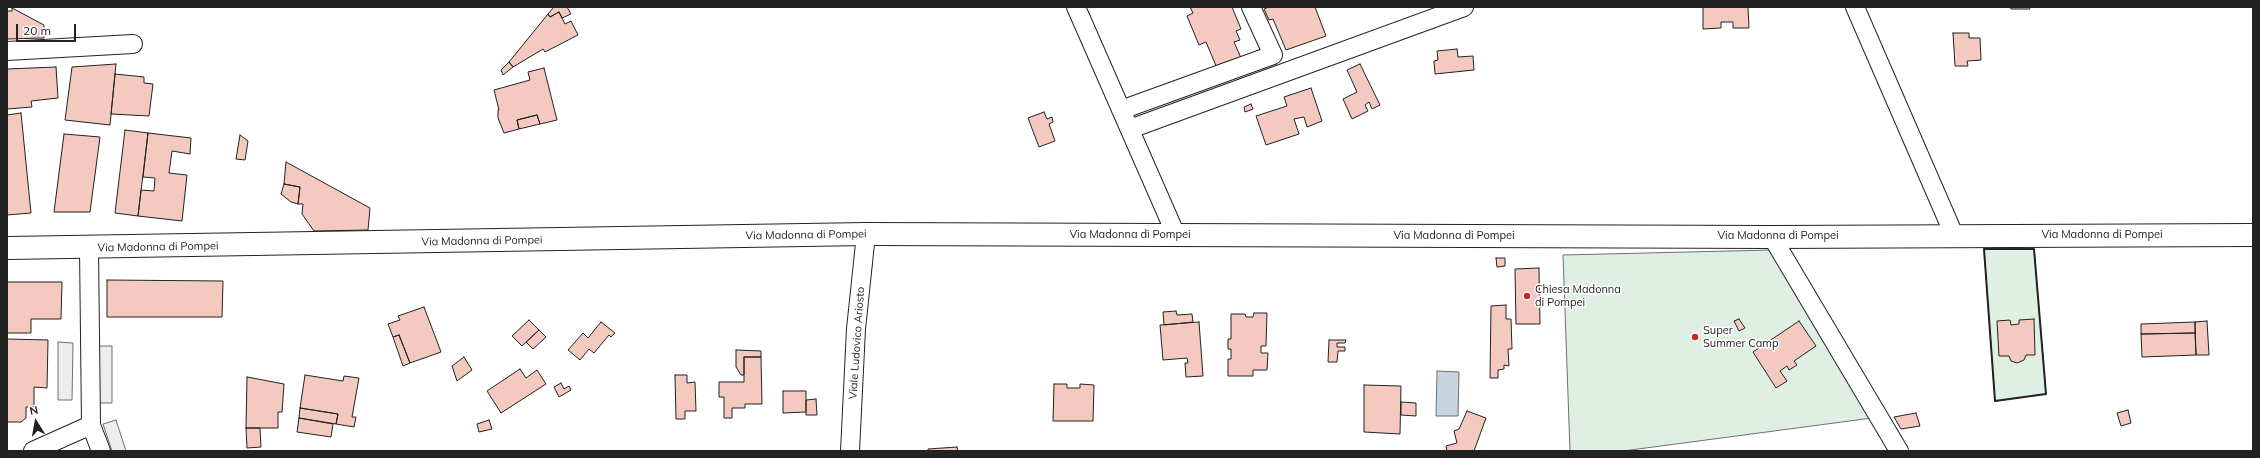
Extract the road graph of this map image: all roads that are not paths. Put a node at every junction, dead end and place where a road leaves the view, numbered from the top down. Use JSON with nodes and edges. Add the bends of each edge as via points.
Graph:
{"nodes":[{"id":1,"x":1076,"y":7,"type":"edge"},
{"id":2,"x":1251,"y":7,"type":"edge"},
{"id":3,"x":1464,"y":7,"type":"edge"},
{"id":4,"x":1855,"y":7,"type":"edge"},
{"id":5,"x":133,"y":44,"type":"dead end"},
{"id":6,"x":7,"y":51,"type":"edge"},
{"id":7,"x":1121,"y":110,"type":"junction"},
{"id":8,"x":1130,"y":129,"type":"junction"},
{"id":9,"x":866,"y":234,"type":"junction"},
{"id":10,"x":1176,"y":235,"type":"junction"},
{"id":11,"x":1954,"y":235,"type":"junction"},
{"id":12,"x":2253,"y":235,"type":"edge"},
{"id":13,"x":1772,"y":237,"type":"junction"},
{"id":14,"x":7,"y":248,"type":"edge"},
{"id":15,"x":89,"y":248,"type":"junction"},
{"id":16,"x":91,"y":425,"type":"junction"},
{"id":17,"x":33,"y":451,"type":"edge"},
{"id":18,"x":101,"y":451,"type":"edge"},
{"id":19,"x":850,"y":451,"type":"edge"},
{"id":20,"x":1899,"y":451,"type":"edge"}],
"edges":[{"from":1,"to":7,"type":"street"},
{"from":2,"to":7,"type":"street","via":[[1273,55]]},
{"from":3,"to":8,"type":"street"},
{"from":4,"to":11,"type":"street"},
{"from":5,"to":6,"type":"street"},
{"from":7,"to":8,"type":"street"},
{"from":8,"to":10,"type":"street"},
{"from":9,"to":10,"type":"street","name":"Via Madonna di Pompei"},
{"from":9,"to":15,"type":"street","name":"Via Madonna di Pompei"},
{"from":9,"to":19,"type":"street","name":"Viale Ludovico Ariosto","via":[[856,329]]},
{"from":10,"to":13,"type":"street","name":"Via Madonna di Pompei"},
{"from":11,"to":12,"type":"street","name":"Via Madonna di Pompei"},
{"from":11,"to":13,"type":"street","name":"Via Madonna di Pompei"},
{"from":13,"to":20,"type":"street"},
{"from":14,"to":15,"type":"street","name":"Via Madonna di Pompei"},
{"from":15,"to":16,"type":"street"},
{"from":16,"to":17,"type":"street"},
{"from":16,"to":18,"type":"street"}]}
